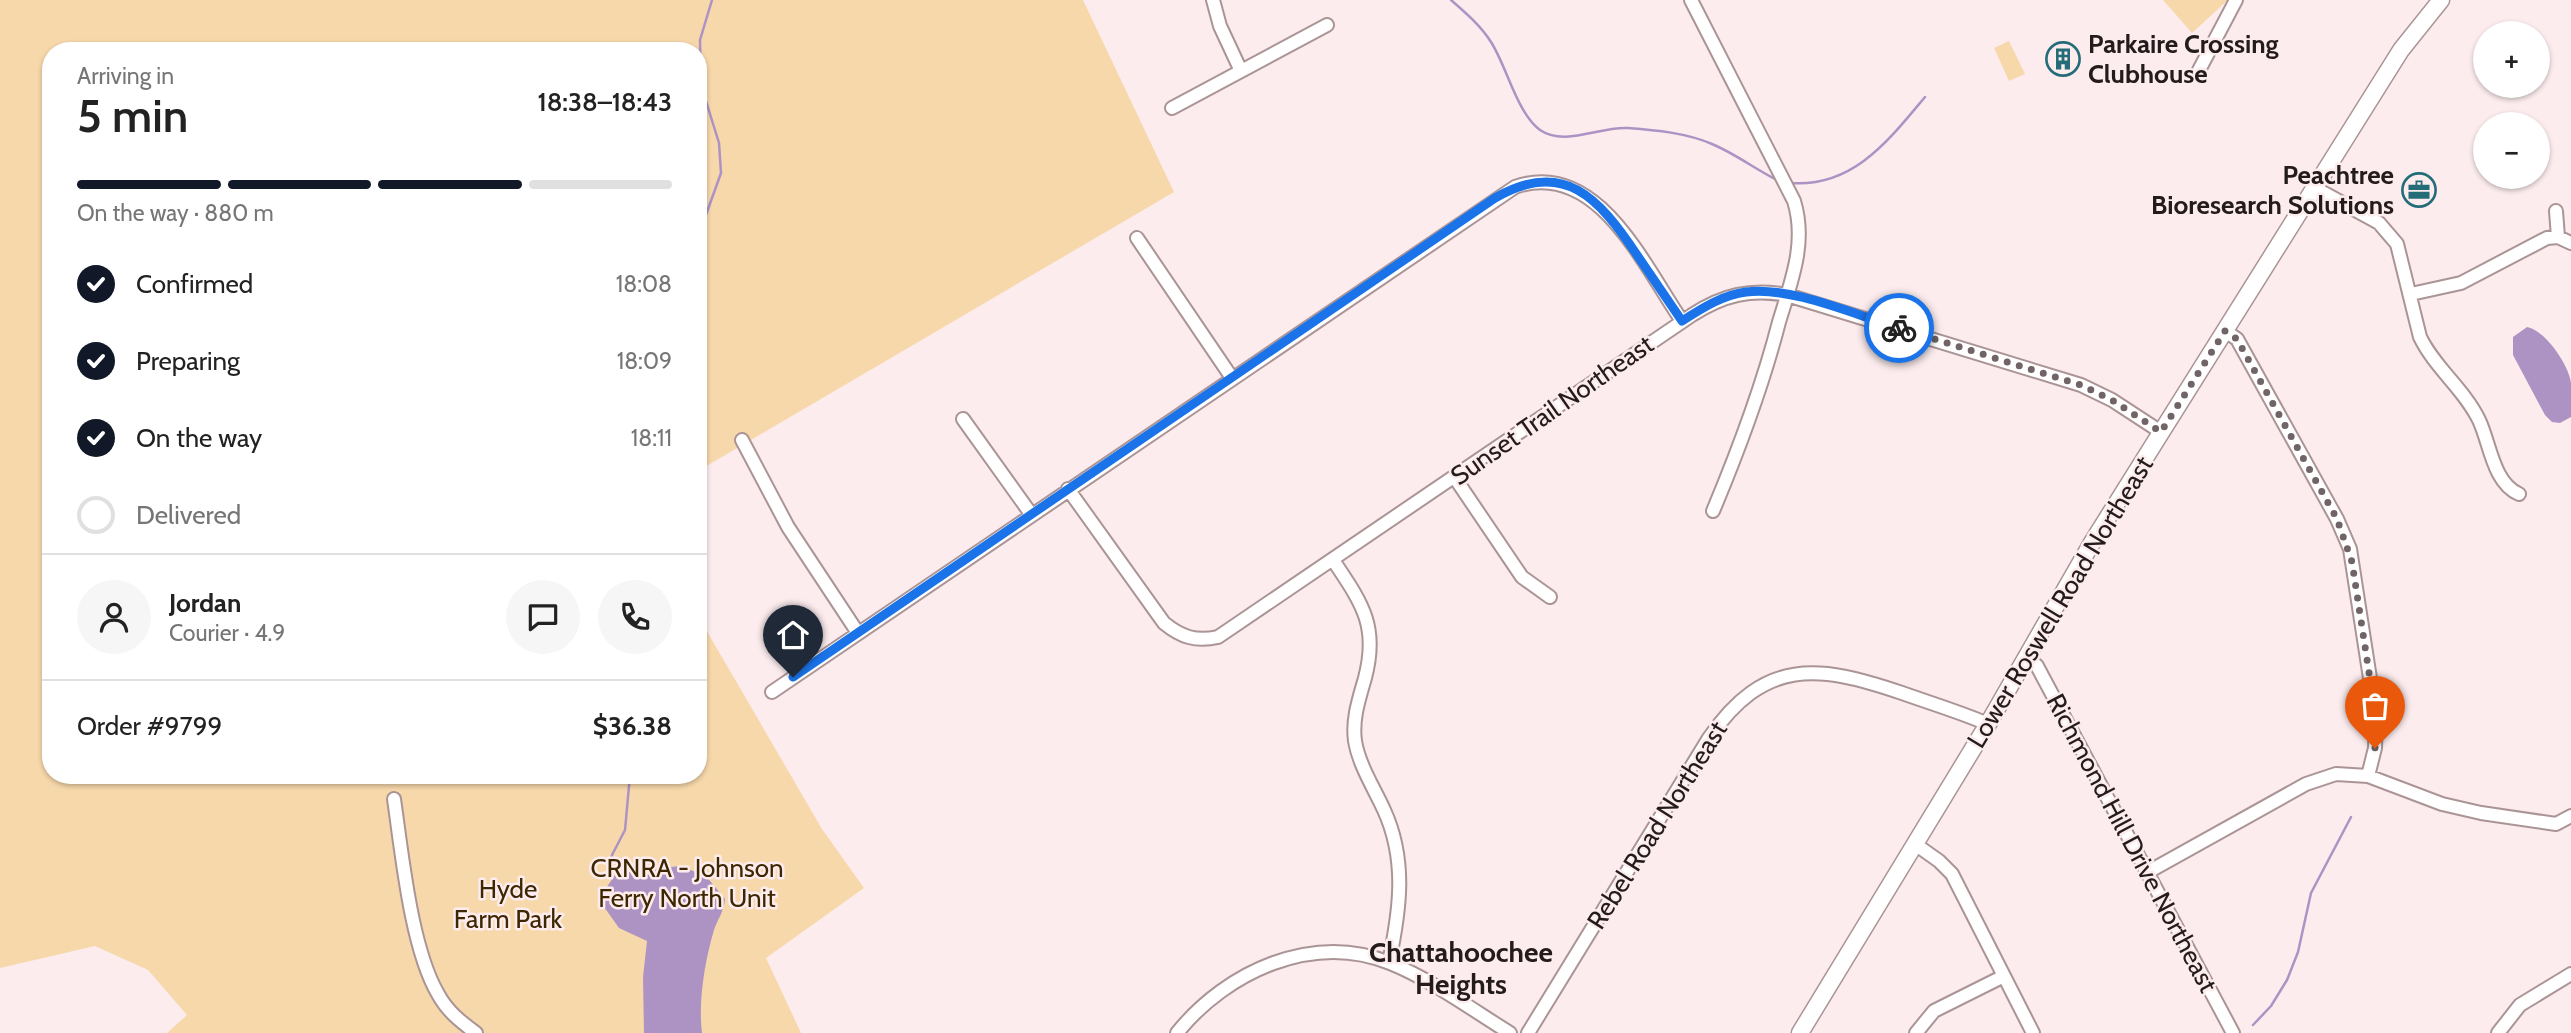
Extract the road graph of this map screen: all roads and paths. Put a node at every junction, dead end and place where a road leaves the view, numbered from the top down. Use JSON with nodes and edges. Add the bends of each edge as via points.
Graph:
{"nodes":[{"id":1,"x":1213,"y":0,"type":"edge"},
{"id":2,"x":1691,"y":0,"type":"edge"},
{"id":3,"x":2236,"y":0,"type":"edge"},
{"id":4,"x":2441,"y":0,"type":"edge"},
{"id":5,"x":1327,"y":25,"type":"dead end"},
{"id":6,"x":1241,"y":71,"type":"junction"},
{"id":7,"x":2197,"y":74,"type":"dead end"},
{"id":8,"x":1172,"y":108,"type":"dead end"},
{"id":9,"x":2315,"y":188,"type":"junction"},
{"id":10,"x":2556,"y":211,"type":"dead end"},
{"id":11,"x":2558,"y":237,"type":"junction"},
{"id":12,"x":1137,"y":238,"type":"dead end"},
{"id":13,"x":2571,"y":243,"type":"edge"},
{"id":14,"x":2412,"y":294,"type":"junction"},
{"id":15,"x":1787,"y":295,"type":"junction"},
{"id":16,"x":1682,"y":321,"type":"junction"},
{"id":17,"x":2225,"y":331,"type":"junction"},
{"id":18,"x":1232,"y":378,"type":"junction"},
{"id":19,"x":963,"y":419,"type":"dead end"},
{"id":20,"x":2161,"y":432,"type":"junction"},
{"id":21,"x":742,"y":440,"type":"dead end"},
{"id":22,"x":1455,"y":478,"type":"junction"},
{"id":23,"x":1068,"y":489,"type":"junction"},
{"id":24,"x":2519,"y":495,"type":"dead end"},
{"id":25,"x":1713,"y":511,"type":"dead end"},
{"id":26,"x":1031,"y":514,"type":"junction"},
{"id":27,"x":1333,"y":560,"type":"junction"},
{"id":28,"x":1550,"y":597,"type":"dead end"},
{"id":29,"x":858,"y":633,"type":"junction"},
{"id":30,"x":2026,"y":656,"type":"junction"},
{"id":31,"x":772,"y":692,"type":"dead end"},
{"id":32,"x":1988,"y":724,"type":"junction"},
{"id":33,"x":2368,"y":776,"type":"junction"},
{"id":34,"x":394,"y":799,"type":"dead end"},
{"id":35,"x":2569,"y":819,"type":"edge"},
{"id":36,"x":1915,"y":844,"type":"junction"},
{"id":37,"x":2148,"y":872,"type":"junction"},
{"id":38,"x":1389,"y":962,"type":"junction"},
{"id":39,"x":2571,"y":974,"type":"edge"},
{"id":40,"x":2004,"y":976,"type":"junction"},
{"id":41,"x":476,"y":1033,"type":"edge"},
{"id":42,"x":1177,"y":1033,"type":"edge"},
{"id":43,"x":1510,"y":1033,"type":"edge"},
{"id":44,"x":1528,"y":1033,"type":"edge"},
{"id":45,"x":1800,"y":1033,"type":"edge"},
{"id":46,"x":1916,"y":1033,"type":"edge"},
{"id":47,"x":2033,"y":1033,"type":"edge"},
{"id":48,"x":2233,"y":1033,"type":"edge"},
{"id":49,"x":2498,"y":1033,"type":"edge"}],
"edges":[{"from":1,"to":6,"type":"street"},
{"from":2,"to":15,"type":"street","via":[[1794,201],[1799,247]]},
{"from":3,"to":7,"type":"street"},
{"from":4,"to":9,"type":"street","name":"Lower Roswell Road Northeast","via":[[2409,39]]},
{"from":5,"to":6,"type":"street"},
{"from":6,"to":8,"type":"street"},
{"from":9,"to":14,"type":"street","via":[[2379,223],[2390,234],[2402,255]]},
{"from":9,"to":17,"type":"street","name":"Lower Roswell Road Northeast"},
{"from":10,"to":11,"type":"street"},
{"from":11,"to":13,"type":"street"},
{"from":11,"to":14,"type":"street","via":[[2536,242],[2460,283]]},
{"from":12,"to":18,"type":"street"},
{"from":14,"to":24,"type":"street","via":[[2427,351],[2473,409],[2500,476]]},
{"from":15,"to":16,"type":"street","name":"Sunset Trail Northeast","via":[[1745,292],[1705,306]]},
{"from":15,"to":20,"type":"street","name":"Sunset Trail Northeast","via":[[2081,385]]},
{"from":15,"to":25,"type":"street","via":[[1760,393]]},
{"from":16,"to":18,"type":"street","via":[[1606,210],[1572,188],[1549,181],[1527,182],[1495,198]]},
{"from":16,"to":22,"type":"street","name":"Sunset Trail Northeast"},
{"from":17,"to":20,"type":"street","name":"Lower Roswell Road Northeast"},
{"from":17,"to":33,"type":"street","via":[[2237,339],[2350,549],[2376,718]]},
{"from":18,"to":23,"type":"street"},
{"from":19,"to":26,"type":"street"},
{"from":20,"to":30,"type":"street","name":"Lower Roswell Road Northeast"},
{"from":21,"to":29,"type":"street","via":[[788,527]]},
{"from":22,"to":27,"type":"street","name":"Sunset Trail Northeast"},
{"from":22,"to":28,"type":"street","via":[[1522,577]]},
{"from":23,"to":26,"type":"street"},
{"from":23,"to":27,"type":"street","name":"Sunset Trail Northeast","via":[[1152,610],[1175,632],[1196,640],[1228,632]]},
{"from":26,"to":29,"type":"street"},
{"from":27,"to":38,"type":"street","via":[[1358,599],[1370,630],[1369,660],[1354,730],[1357,752],[1385,811],[1399,856],[1399,907]]},
{"from":29,"to":31,"type":"street"},
{"from":30,"to":32,"type":"street","name":"Lower Roswell Road Northeast"},
{"from":30,"to":37,"type":"street","name":"Richmond Hill Drive Northeast","via":[[2037,666]]},
{"from":32,"to":36,"type":"street","name":"Lower Roswell Road Northeast"},
{"from":32,"to":44,"type":"street","name":"Rebel Road Northeast","via":[[1834,673],[1800,673],[1748,694],[1709,738]]},
{"from":33,"to":35,"type":"street","via":[[2463,810],[2556,824]]},
{"from":33,"to":37,"type":"street","via":[[2336,774],[2317,779]]},
{"from":34,"to":41,"type":"street","via":[[410,898],[432,981],[447,1007]]},
{"from":36,"to":40,"type":"street","via":[[1952,874]]},
{"from":36,"to":45,"type":"street","name":"Lower Roswell Road Northeast"},
{"from":37,"to":48,"type":"street","name":"Richmond Hill Drive Northeast"},
{"from":38,"to":42,"type":"street","via":[[1337,952],[1280,960],[1218,994]]},
{"from":38,"to":43,"type":"street"},
{"from":39,"to":49,"type":"street","via":[[2520,1005]]},
{"from":40,"to":46,"type":"street","via":[[1934,1011]]},
{"from":40,"to":47,"type":"street"}]}
